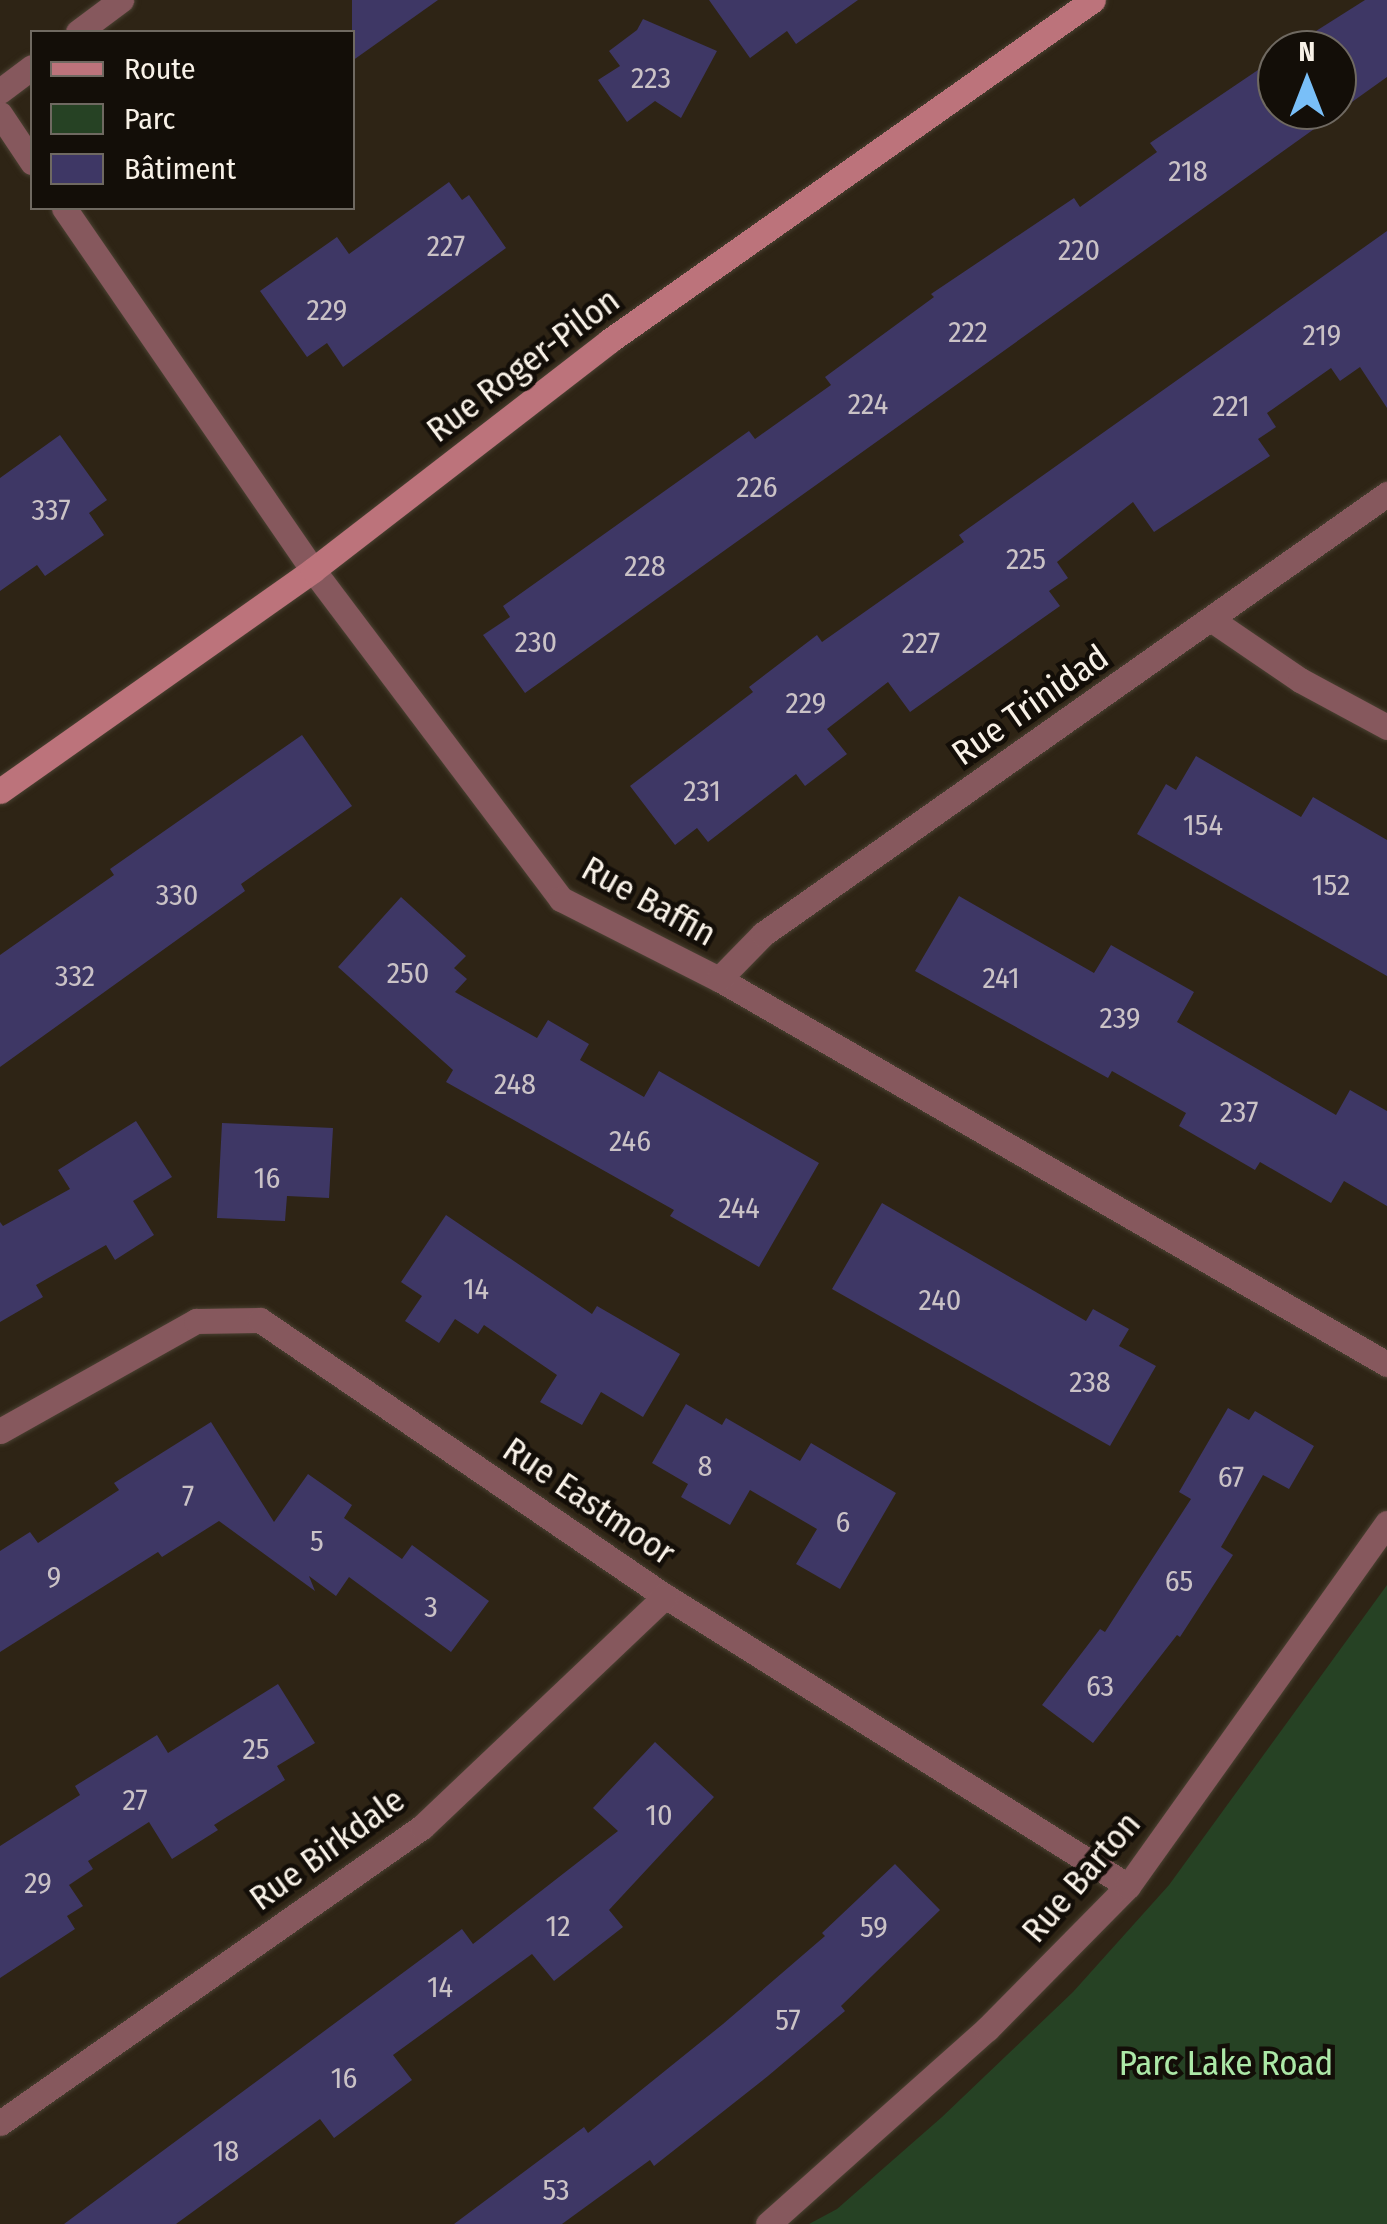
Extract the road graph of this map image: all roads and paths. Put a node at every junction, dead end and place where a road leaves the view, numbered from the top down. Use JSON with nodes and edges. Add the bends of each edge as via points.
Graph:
{"nodes":[{"id":1,"x":121,"y":0,"type":"edge"},
{"id":2,"x":1092,"y":0,"type":"edge"},
{"id":3,"x":81,"y":30,"type":"edge"},
{"id":4,"x":30,"y":69,"type":"edge"},
{"id":5,"x":0,"y":92,"type":"edge"},
{"id":6,"x":0,"y":114,"type":"edge"},
{"id":7,"x":30,"y":159,"type":"edge"},
{"id":8,"x":65,"y":210,"type":"edge"},
{"id":9,"x":1387,"y":494,"type":"edge"},
{"id":10,"x":313,"y":570,"type":"junction"},
{"id":11,"x":1212,"y":620,"type":"junction"},
{"id":12,"x":1387,"y":728,"type":"edge"},
{"id":13,"x":0,"y":791,"type":"edge"},
{"id":14,"x":718,"y":979,"type":"junction"},
{"id":15,"x":1387,"y":1364,"type":"edge"},
{"id":16,"x":0,"y":1431,"type":"edge"},
{"id":17,"x":1387,"y":1523,"type":"edge"},
{"id":18,"x":665,"y":1596,"type":"junction"},
{"id":19,"x":1128,"y":1886,"type":"junction"},
{"id":20,"x":0,"y":2122,"type":"edge"},
{"id":21,"x":768,"y":2224,"type":"edge"}],
"edges":[{"from":1,"to":3,"type":"street"},
{"from":2,"to":10,"type":"street","name":"Rue Roger-Pilon","via":[[609,341]]},
{"from":4,"to":5,"type":"street"},
{"from":6,"to":7,"type":"street"},
{"from":8,"to":10,"type":"street","name":"Rue Baffin"},
{"from":9,"to":11,"type":"street","name":"Rue Trinidad"},
{"from":10,"to":13,"type":"street","name":"Rue Roger-Pilon"},
{"from":10,"to":14,"type":"street","name":"Rue Baffin","via":[[561,899]]},
{"from":11,"to":12,"type":"street"},
{"from":11,"to":14,"type":"street","name":"Rue Trinidad","via":[[762,934]]},
{"from":14,"to":15,"type":"street","name":"Rue Baffin"},
{"from":16,"to":18,"type":"street","name":"Rue Eastmoor","via":[[196,1322],[260,1320]]},
{"from":17,"to":19,"type":"street","name":"Rue Barton"},
{"from":18,"to":19,"type":"street","name":"Rue Eastmoor"},
{"from":18,"to":20,"type":"street","name":"Rue Birkdale","via":[[422,1827]]},
{"from":19,"to":21,"type":"street","name":"Rue Barton","via":[[987,2030]]}]}
